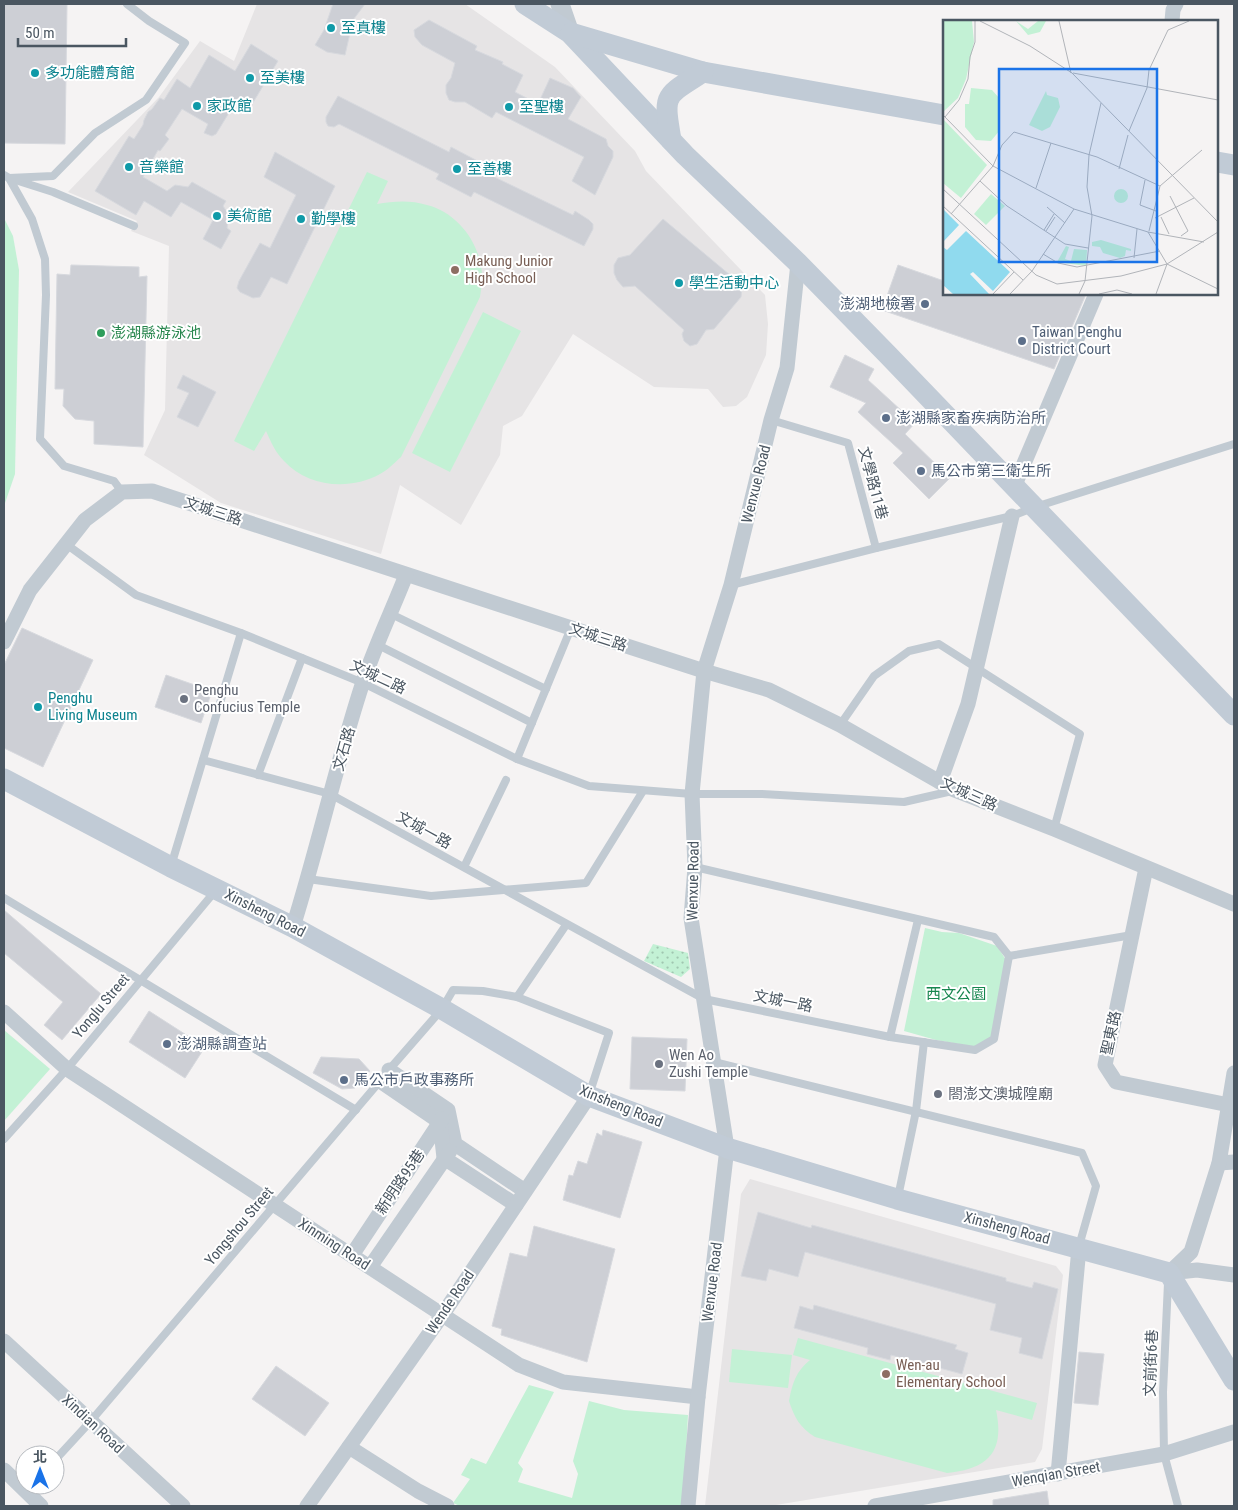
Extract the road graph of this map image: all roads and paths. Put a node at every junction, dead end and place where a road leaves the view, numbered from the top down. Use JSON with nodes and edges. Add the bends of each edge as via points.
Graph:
{"nodes":[{"id":1,"x":127,"y":4,"type":"edge"},
{"id":2,"x":525,"y":4,"type":"edge"},
{"id":3,"x":560,"y":4,"type":"edge"},
{"id":4,"x":1176,"y":4,"type":"edge"},
{"id":5,"x":1172,"y":20,"type":"edge"},
{"id":6,"x":570,"y":32,"type":"junction"},
{"id":7,"x":703,"y":72,"type":"junction"},
{"id":8,"x":943,"y":115,"type":"edge"},
{"id":9,"x":671,"y":140,"type":"junction"},
{"id":10,"x":1218,"y":162,"type":"edge"},
{"id":11,"x":1234,"y":165,"type":"edge"},
{"id":12,"x":7,"y":176,"type":"edge"},
{"id":13,"x":134,"y":226,"type":"dead end"},
{"id":14,"x":798,"y":263,"type":"junction"},
{"id":15,"x":1096,"y":295,"type":"edge"},
{"id":16,"x":772,"y":420,"type":"junction"},
{"id":17,"x":1234,"y":444,"type":"edge"},
{"id":18,"x":1014,"y":487,"type":"junction"},
{"id":19,"x":122,"y":492,"type":"junction"},
{"id":20,"x":1035,"y":507,"type":"junction"},
{"id":21,"x":1012,"y":516,"type":"junction"},
{"id":22,"x":66,"y":544,"type":"junction"},
{"id":23,"x":876,"y":548,"type":"junction"},
{"id":24,"x":406,"y":575,"type":"junction"},
{"id":25,"x":730,"y":586,"type":"junction"},
{"id":26,"x":391,"y":614,"type":"junction"},
{"id":27,"x":571,"y":628,"type":"junction"},
{"id":28,"x":241,"y":634,"type":"junction"},
{"id":29,"x":4,"y":642,"type":"edge"},
{"id":30,"x":378,"y":645,"type":"junction"},
{"id":31,"x":302,"y":658,"type":"junction"},
{"id":32,"x":978,"y":669,"type":"junction"},
{"id":33,"x":704,"y":671,"type":"junction"},
{"id":34,"x":362,"y":683,"type":"junction"},
{"id":35,"x":546,"y":689,"type":"junction"},
{"id":36,"x":1234,"y":714,"type":"edge"},
{"id":37,"x":532,"y":723,"type":"junction"},
{"id":38,"x":840,"y":725,"type":"junction"},
{"id":39,"x":517,"y":759,"type":"junction"},
{"id":40,"x":203,"y":760,"type":"junction"},
{"id":41,"x":258,"y":775,"type":"junction"},
{"id":42,"x":4,"y":779,"type":"edge"},
{"id":43,"x":506,"y":780,"type":"dead end"},
{"id":44,"x":940,"y":782,"type":"junction"},
{"id":45,"x":956,"y":790,"type":"junction"},
{"id":46,"x":643,"y":791,"type":"junction"},
{"id":47,"x":330,"y":794,"type":"junction"},
{"id":48,"x":692,"y":794,"type":"junction"},
{"id":49,"x":1054,"y":829,"type":"junction"},
{"id":50,"x":171,"y":867,"type":"junction"},
{"id":51,"x":464,"y":867,"type":"junction"},
{"id":52,"x":696,"y":867,"type":"junction"},
{"id":53,"x":1146,"y":868,"type":"junction"},
{"id":54,"x":308,"y":879,"type":"junction"},
{"id":55,"x":217,"y":889,"type":"junction"},
{"id":56,"x":505,"y":889,"type":"junction"},
{"id":57,"x":4,"y":898,"type":"edge"},
{"id":58,"x":1234,"y":904,"type":"edge"},
{"id":59,"x":918,"y":920,"type":"junction"},
{"id":60,"x":566,"y":925,"type":"junction"},
{"id":61,"x":293,"y":927,"type":"junction"},
{"id":62,"x":1132,"y":936,"type":"junction"},
{"id":63,"x":1009,"y":956,"type":"junction"},
{"id":64,"x":142,"y":980,"type":"junction"},
{"id":65,"x":517,"y":997,"type":"junction"},
{"id":66,"x":704,"y":999,"type":"junction"},
{"id":67,"x":442,"y":1009,"type":"junction"},
{"id":68,"x":4,"y":1012,"type":"edge"},
{"id":69,"x":890,"y":1037,"type":"junction"},
{"id":70,"x":924,"y":1042,"type":"junction"},
{"id":71,"x":714,"y":1062,"type":"junction"},
{"id":72,"x":67,"y":1068,"type":"junction"},
{"id":73,"x":1234,"y":1073,"type":"edge"},
{"id":74,"x":385,"y":1075,"type":"junction"},
{"id":75,"x":589,"y":1096,"type":"junction"},
{"id":76,"x":1229,"y":1105,"type":"junction"},
{"id":77,"x":356,"y":1110,"type":"junction"},
{"id":78,"x":916,"y":1111,"type":"junction"},
{"id":79,"x":444,"y":1116,"type":"junction"},
{"id":80,"x":4,"y":1139,"type":"edge"},
{"id":81,"x":454,"y":1144,"type":"junction"},
{"id":82,"x":727,"y":1148,"type":"junction"},
{"id":83,"x":444,"y":1158,"type":"junction"},
{"id":84,"x":1234,"y":1162,"type":"edge"},
{"id":85,"x":1219,"y":1163,"type":"junction"},
{"id":86,"x":526,"y":1191,"type":"junction"},
{"id":87,"x":897,"y":1198,"type":"junction"},
{"id":88,"x":275,"y":1205,"type":"junction"},
{"id":89,"x":516,"y":1205,"type":"junction"},
{"id":90,"x":1079,"y":1248,"type":"junction"},
{"id":91,"x":352,"y":1255,"type":"junction"},
{"id":92,"x":370,"y":1267,"type":"junction"},
{"id":93,"x":1169,"y":1273,"type":"junction"},
{"id":94,"x":1234,"y":1275,"type":"edge"},
{"id":95,"x":443,"y":1314,"type":"junction"},
{"id":96,"x":4,"y":1341,"type":"edge"},
{"id":97,"x":1234,"y":1380,"type":"edge"},
{"id":98,"x":698,"y":1397,"type":"junction"},
{"id":99,"x":90,"y":1422,"type":"junction"},
{"id":100,"x":1234,"y":1432,"type":"edge"},
{"id":101,"x":348,"y":1447,"type":"junction"},
{"id":102,"x":65,"y":1449,"type":"edge"},
{"id":103,"x":1164,"y":1454,"type":"junction"},
{"id":104,"x":4,"y":1470,"type":"edge"},
{"id":105,"x":1058,"y":1474,"type":"junction"},
{"id":106,"x":15,"y":1478,"type":"edge"},
{"id":107,"x":34,"y":1495,"type":"edge"},
{"id":108,"x":41,"y":1506,"type":"edge"},
{"id":109,"x":183,"y":1506,"type":"edge"},
{"id":110,"x":307,"y":1506,"type":"edge"},
{"id":111,"x":447,"y":1506,"type":"edge"},
{"id":112,"x":688,"y":1506,"type":"edge"},
{"id":113,"x":875,"y":1506,"type":"edge"},
{"id":114,"x":1178,"y":1506,"type":"edge"}],
"edges":[{"from":1,"to":12,"type":"lane","via":[[185,44],[146,100],[95,133],[53,176]]},
{"from":2,"to":6,"type":"main road"},
{"from":3,"to":6,"type":"street"},
{"from":4,"to":5,"type":"street"},
{"from":6,"to":7,"type":"main road"},
{"from":6,"to":9,"type":"main road"},
{"from":7,"to":8,"type":"main road"},
{"from":7,"to":9,"type":"main road","via":[[668,97],[666,109]]},
{"from":9,"to":14,"type":"main road"},
{"from":10,"to":11,"type":"main road"},
{"from":12,"to":13,"type":"lane"},
{"from":12,"to":19,"type":"lane","via":[[32,219],[45,260],[40,439],[64,466],[114,481]]},
{"from":14,"to":16,"type":"street","name":"Wenxue Road","via":[[787,368]]},
{"from":14,"to":18,"type":"main road"},
{"from":15,"to":18,"type":"street"},
{"from":16,"to":23,"type":"lane","name":"文學路11巷","via":[[848,443]]},
{"from":16,"to":25,"type":"street","name":"Wenxue Road"},
{"from":17,"to":20,"type":"lane"},
{"from":18,"to":20,"type":"main road"},
{"from":19,"to":22,"type":"street","via":[[85,520]]},
{"from":19,"to":24,"type":"street","name":"文城三路","via":[[152,491]]},
{"from":20,"to":21,"type":"lane"},
{"from":20,"to":36,"type":"main road"},
{"from":21,"to":23,"type":"lane"},
{"from":21,"to":32,"type":"street"},
{"from":22,"to":28,"type":"lane","name":"文城二路","via":[[136,595]]},
{"from":22,"to":29,"type":"street","via":[[30,590]]},
{"from":23,"to":25,"type":"lane"},
{"from":24,"to":26,"type":"street","name":"文石路"},
{"from":24,"to":27,"type":"street","name":"文城三路"},
{"from":25,"to":33,"type":"street","name":"Wenxue Road"},
{"from":26,"to":30,"type":"street","name":"文石路"},
{"from":26,"to":35,"type":"lane"},
{"from":27,"to":33,"type":"street","name":"文城三路"},
{"from":27,"to":35,"type":"lane"},
{"from":28,"to":31,"type":"lane","name":"文城二路"},
{"from":28,"to":40,"type":"lane"},
{"from":30,"to":34,"type":"street","name":"文石路"},
{"from":30,"to":37,"type":"lane"},
{"from":31,"to":34,"type":"lane","name":"文城二路"},
{"from":31,"to":41,"type":"lane"},
{"from":32,"to":38,"type":"lane","via":[[939,644],[909,651],[874,676]]},
{"from":32,"to":44,"type":"street"},
{"from":32,"to":49,"type":"lane","via":[[1080,734]]},
{"from":33,"to":38,"type":"street","name":"文城三路","via":[[770,690]]},
{"from":33,"to":48,"type":"street","name":"Wenxue Road"},
{"from":34,"to":39,"type":"lane","name":"文城二路"},
{"from":34,"to":47,"type":"street","name":"文石路"},
{"from":35,"to":37,"type":"lane"},
{"from":37,"to":39,"type":"lane"},
{"from":38,"to":44,"type":"street","name":"文城三路"},
{"from":39,"to":46,"type":"lane","name":"文城二路","via":[[589,786]]},
{"from":40,"to":41,"type":"lane","name":"文城一路"},
{"from":40,"to":50,"type":"lane"},
{"from":41,"to":47,"type":"lane","name":"文城一路"},
{"from":42,"to":50,"type":"main road","name":"Xinsheng Road"},
{"from":43,"to":51,"type":"lane"},
{"from":44,"to":45,"type":"street","name":"文城三路"},
{"from":45,"to":48,"type":"lane","name":"文城二路","via":[[904,802],[762,794]]},
{"from":45,"to":49,"type":"street","name":"文城三路"},
{"from":46,"to":48,"type":"lane","name":"文城二路"},
{"from":46,"to":56,"type":"lane","via":[[586,883]]},
{"from":47,"to":51,"type":"lane","name":"文城一路"},
{"from":47,"to":54,"type":"street","name":"文石路"},
{"from":48,"to":52,"type":"street","name":"Wenxue Road"},
{"from":49,"to":53,"type":"street","name":"文城三路"},
{"from":50,"to":55,"type":"main road","name":"Xinsheng Road"},
{"from":51,"to":56,"type":"lane","name":"文城一路"},
{"from":52,"to":59,"type":"lane"},
{"from":52,"to":66,"type":"street","name":"Wenxue Road","via":[[691,918]]},
{"from":53,"to":58,"type":"street","name":"文城三路"},
{"from":53,"to":62,"type":"street","name":"聖東路"},
{"from":54,"to":56,"type":"lane","via":[[431,896]]},
{"from":54,"to":61,"type":"street","name":"文石路"},
{"from":55,"to":61,"type":"main road","name":"Xinsheng Road"},
{"from":55,"to":64,"type":"lane","name":"Yonglu Street"},
{"from":56,"to":60,"type":"lane","name":"文城一路"},
{"from":57,"to":64,"type":"lane"},
{"from":59,"to":63,"type":"lane","via":[[994,937]]},
{"from":59,"to":69,"type":"lane"},
{"from":60,"to":65,"type":"lane"},
{"from":60,"to":66,"type":"lane","name":"文城一路"},
{"from":61,"to":67,"type":"main road","name":"Xinsheng Road"},
{"from":62,"to":63,"type":"lane"},
{"from":62,"to":76,"type":"street","name":"聖東路","via":[[1105,1065],[1116,1082]]},
{"from":63,"to":70,"type":"lane","name":"文城一路","via":[[994,1039],[975,1050]]},
{"from":64,"to":72,"type":"lane","name":"Yonglu Street"},
{"from":64,"to":77,"type":"lane"},
{"from":65,"to":67,"type":"lane","name":"Yongshou Street","via":[[453,990]]},
{"from":65,"to":75,"type":"lane","via":[[609,1033]]},
{"from":66,"to":69,"type":"lane","name":"文城一路"},
{"from":66,"to":71,"type":"street","name":"Wenxue Road"},
{"from":67,"to":74,"type":"lane","name":"Yongshou Street"},
{"from":67,"to":75,"type":"main road","name":"Xinsheng Road"},
{"from":68,"to":72,"type":"street","name":"Xinming Road"},
{"from":69,"to":70,"type":"lane","name":"文城一路"},
{"from":70,"to":78,"type":"lane"},
{"from":71,"to":78,"type":"lane"},
{"from":71,"to":82,"type":"street","name":"Wenxue Road"},
{"from":72,"to":80,"type":"lane","name":"Yonglu Street"},
{"from":72,"to":88,"type":"street","name":"Xinming Road"},
{"from":73,"to":76,"type":"street"},
{"from":74,"to":77,"type":"lane","name":"Yongshou Street"},
{"from":74,"to":79,"type":"street"},
{"from":75,"to":82,"type":"main road","name":"Xinsheng Road"},
{"from":75,"to":86,"type":"street","name":"Wende Road"},
{"from":76,"to":85,"type":"street"},
{"from":77,"to":88,"type":"lane","name":"Yongshou Street"},
{"from":78,"to":87,"type":"lane"},
{"from":78,"to":90,"type":"lane","via":[[1082,1153],[1096,1186]]},
{"from":79,"to":81,"type":"street"},
{"from":79,"to":83,"type":"street"},
{"from":79,"to":91,"type":"street","name":"新明路95巷"},
{"from":81,"to":83,"type":"street"},
{"from":81,"to":86,"type":"street"},
{"from":82,"to":87,"type":"main road","name":"Xinsheng Road"},
{"from":82,"to":98,"type":"street","name":"Wenxue Road"},
{"from":83,"to":89,"type":"street"},
{"from":83,"to":92,"type":"street"},
{"from":84,"to":85,"type":"street"},
{"from":85,"to":93,"type":"street","via":[[1191,1252]]},
{"from":86,"to":89,"type":"street","name":"Wende Road"},
{"from":87,"to":90,"type":"main road","name":"Xinsheng Road"},
{"from":88,"to":91,"type":"street","name":"Xinming Road"},
{"from":88,"to":99,"type":"lane","name":"Yongshou Street"},
{"from":89,"to":95,"type":"street","name":"Wende Road"},
{"from":90,"to":93,"type":"main road","name":"Xinsheng Road"},
{"from":90,"to":105,"type":"street"},
{"from":91,"to":92,"type":"street","name":"Xinming Road"},
{"from":92,"to":95,"type":"street","name":"Xinming Road"},
{"from":93,"to":94,"type":"street","via":[[1197,1270]]},
{"from":93,"to":97,"type":"main road"},
{"from":93,"to":103,"type":"lane","name":"文前街6巷","via":[[1163,1392]]},
{"from":95,"to":98,"type":"street","name":"Xinming Road","via":[[519,1365],[563,1382]]},
{"from":95,"to":101,"type":"street","name":"Wende Road"},
{"from":96,"to":99,"type":"street","name":"Xindian Road"},
{"from":98,"to":112,"type":"street","name":"Wenxue Road"},
{"from":99,"to":102,"type":"lane","name":"Yongshou Street"},
{"from":99,"to":109,"type":"street","name":"Xindian Road"},
{"from":100,"to":103,"type":"street","name":"Wenqian Street"},
{"from":101,"to":110,"type":"street","name":"Wende Road"},
{"from":101,"to":111,"type":"street"},
{"from":103,"to":105,"type":"street","name":"Wenqian Street"},
{"from":103,"to":114,"type":"lane","name":"文前街6巷"},
{"from":104,"to":106,"type":"street"},
{"from":105,"to":113,"type":"street","name":"Wenqian Street"},
{"from":107,"to":108,"type":"street"}]}
